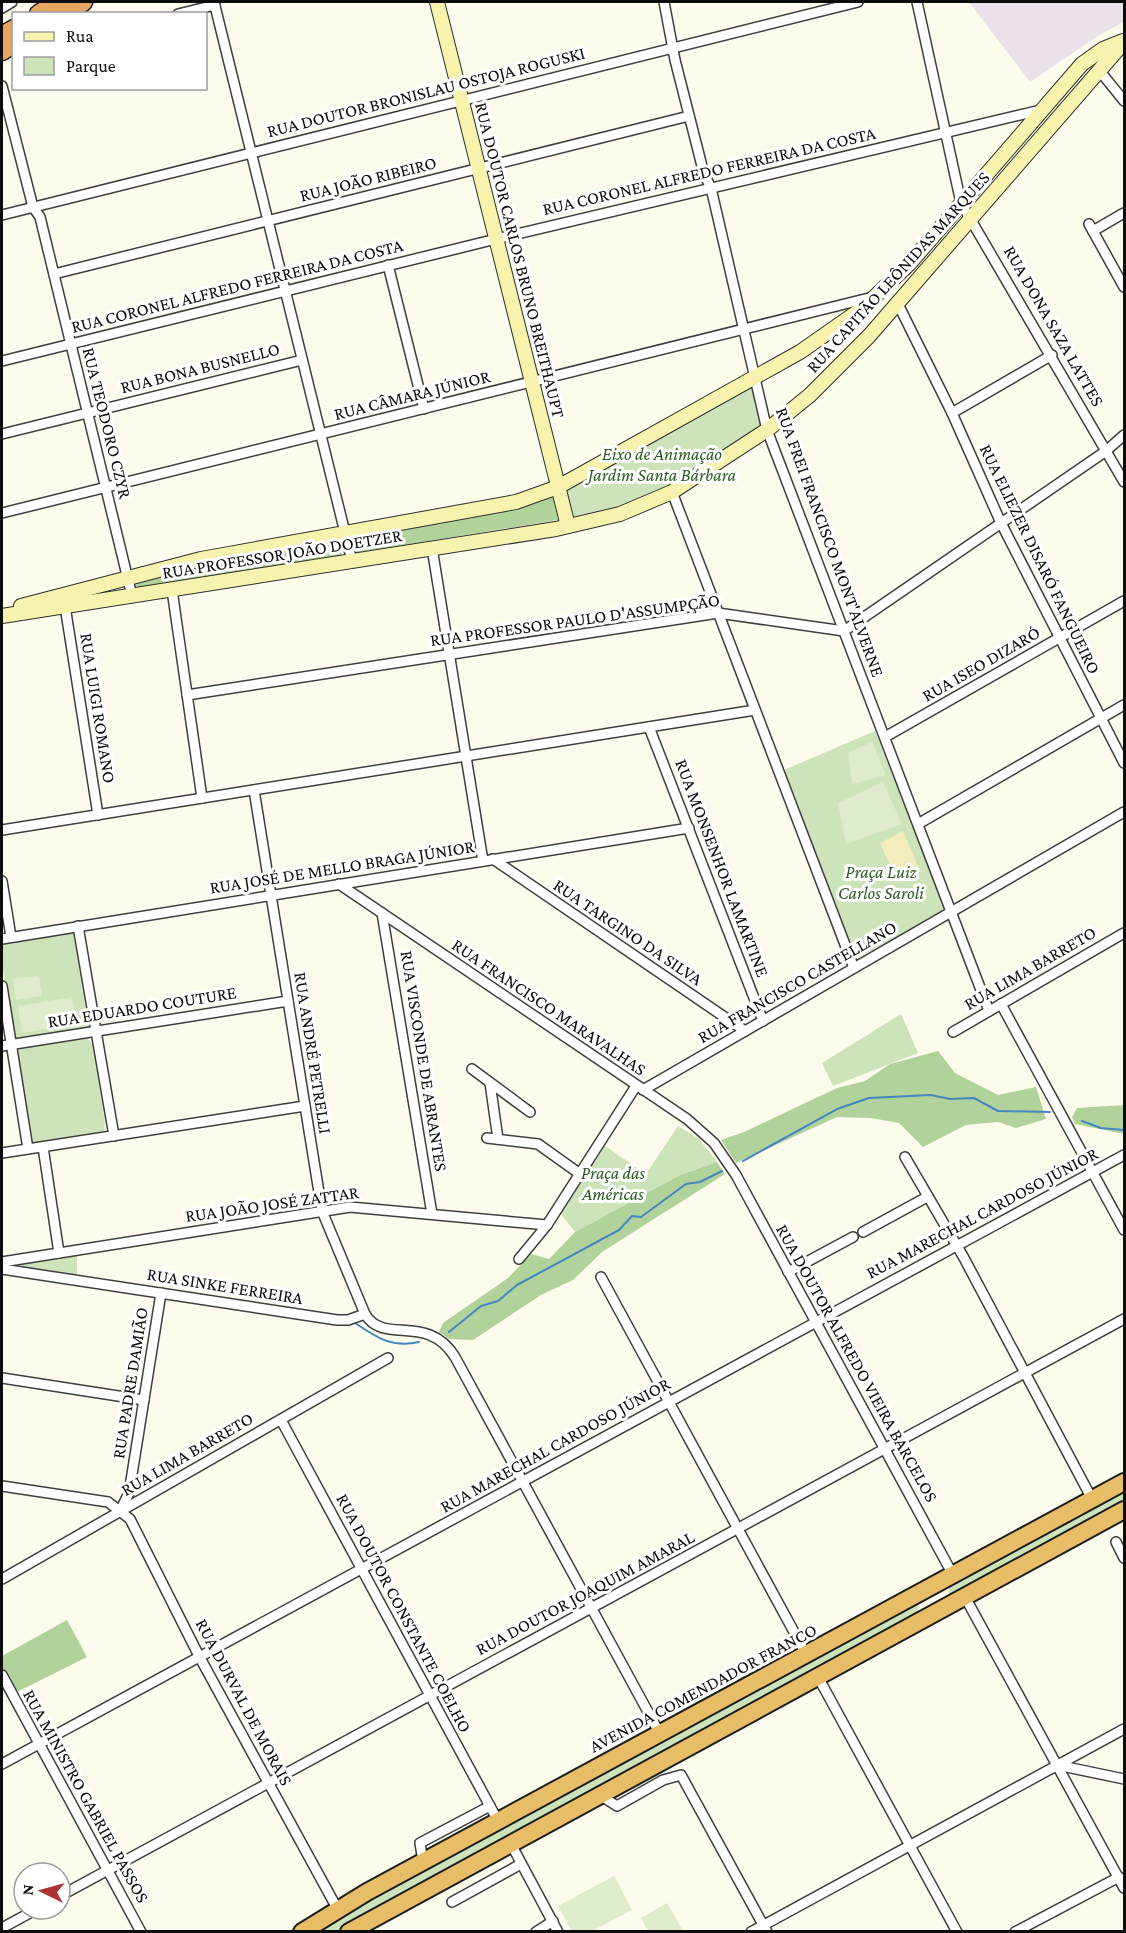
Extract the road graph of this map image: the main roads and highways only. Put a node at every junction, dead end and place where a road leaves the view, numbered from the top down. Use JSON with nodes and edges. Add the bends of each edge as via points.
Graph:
{"nodes":[{"id":1,"x":59,"y":2,"type":"edge"},
{"id":2,"x":83,"y":2,"type":"edge"},
{"id":3,"x":437,"y":2,"type":"edge"},
{"id":4,"x":42,"y":12,"type":"edge"},
{"id":5,"x":66,"y":12,"type":"edge"},
{"id":6,"x":1125,"y":41,"type":"edge"},
{"id":7,"x":558,"y":487,"type":"junction"},
{"id":8,"x":568,"y":526,"type":"junction"},
{"id":9,"x":2,"y":611,"type":"edge"},
{"id":10,"x":2,"y":616,"type":"edge"},
{"id":11,"x":1125,"y":1482,"type":"edge"},
{"id":12,"x":1125,"y":1510,"type":"edge"},
{"id":13,"x":929,"y":1588,"type":"junction"},
{"id":14,"x":941,"y":1610,"type":"junction"},
{"id":15,"x":484,"y":1858,"type":"junction"},
{"id":16,"x":302,"y":1932,"type":"edge"},
{"id":17,"x":349,"y":1932,"type":"edge"},
{"id":18,"x":372,"y":1932,"type":"edge"}],
"edges":[{"from":1,"to":4,"type":"highway"},
{"from":2,"to":5,"type":"highway"},
{"from":3,"to":7,"type":"main road","name":"RUA DOUTOR CARLOS BRUNO BREITHAUPT"},
{"from":6,"to":7,"type":"main road","name":"RUA CAPITÃO LEÔNIDAS MARQUES","via":[[1103,49],[1082,64],[909,264],[838,327],[755,378]]},
{"from":6,"to":8,"type":"main road","name":"RUA CAPITÃO LEÔNIDAS MARQUES","via":[[826,381],[767,430],[672,492],[620,513]]},
{"from":7,"to":8,"type":"main road","name":"RUA DOUTOR CARLOS BRUNO BREITHAUPT"},
{"from":7,"to":9,"type":"main road","name":"RUA PROFESSOR JOÃO DOETZER","via":[[516,502],[201,559]]},
{"from":8,"to":10,"type":"main road","name":"RUA PROFESSOR JOÃO DOETZER"},
{"from":11,"to":13,"type":"highway","name":"AVENIDA COMENDADOR FRANCO"},
{"from":12,"to":14,"type":"highway"},
{"from":13,"to":14,"type":"highway","via":[[927,1605]]},
{"from":13,"to":16,"type":"highway","name":"AVENIDA COMENDADOR FRANCO","via":[[660,1734],[494,1814],[423,1863]]},
{"from":14,"to":15,"type":"highway"},
{"from":15,"to":17,"type":"highway"},
{"from":15,"to":18,"type":"highway"}]}
